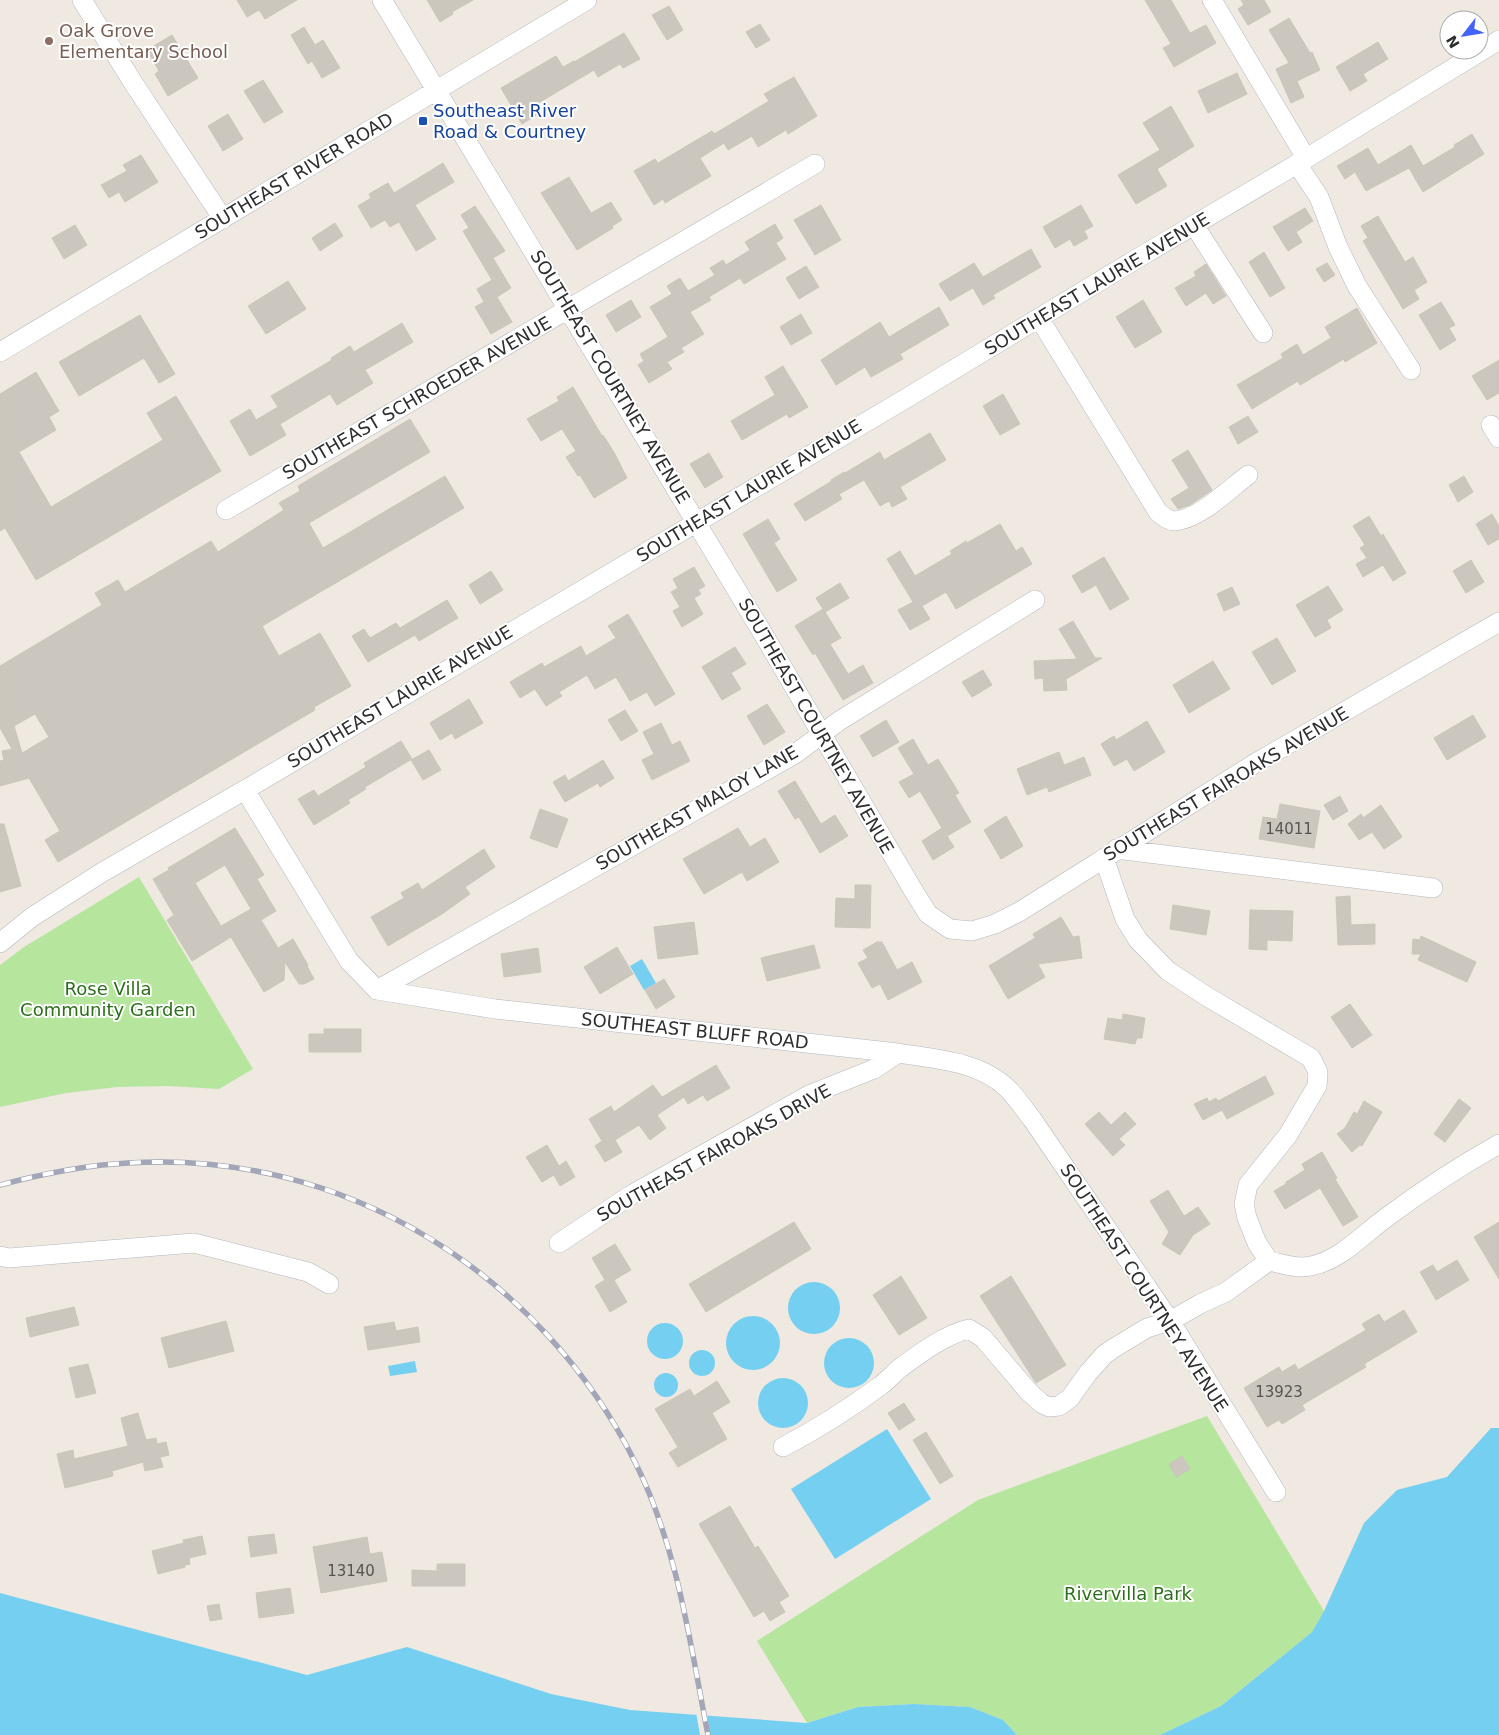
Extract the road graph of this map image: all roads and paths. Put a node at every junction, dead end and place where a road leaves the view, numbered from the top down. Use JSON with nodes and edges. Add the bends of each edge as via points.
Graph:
{"nodes":[{"id":1,"x":82,"y":0,"type":"edge"},
{"id":2,"x":382,"y":0,"type":"edge"},
{"id":3,"x":587,"y":0,"type":"edge"},
{"id":4,"x":1212,"y":0,"type":"edge"},
{"id":5,"x":1499,"y":40,"type":"edge"},
{"id":6,"x":436,"y":90,"type":"junction"},
{"id":7,"x":1302,"y":161,"type":"junction"},
{"id":8,"x":815,"y":164,"type":"dead end"},
{"id":9,"x":223,"y":218,"type":"junction"},
{"id":10,"x":1194,"y":225,"type":"junction"},
{"id":11,"x":569,"y":309,"type":"junction"},
{"id":12,"x":1039,"y":318,"type":"junction"},
{"id":13,"x":1263,"y":333,"type":"dead end"},
{"id":14,"x":0,"y":352,"type":"edge"},
{"id":15,"x":1411,"y":370,"type":"dead end"},
{"id":16,"x":1248,"y":475,"type":"dead end"},
{"id":17,"x":226,"y":510,"type":"dead end"},
{"id":18,"x":696,"y":522,"type":"junction"},
{"id":19,"x":1035,"y":600,"type":"dead end"},
{"id":20,"x":1499,"y":622,"type":"edge"},
{"id":21,"x":822,"y":735,"type":"junction"},
{"id":22,"x":245,"y":790,"type":"junction"},
{"id":23,"x":1110,"y":854,"type":"junction"},
{"id":24,"x":1433,"y":888,"type":"dead end"},
{"id":25,"x":950,"y":929,"type":"joint"},
{"id":26,"x":0,"y":943,"type":"edge"},
{"id":27,"x":377,"y":990,"type":"junction"},
{"id":28,"x":898,"y":1053,"type":"junction"},
{"id":29,"x":1007,"y":1088,"type":"joint"},
{"id":30,"x":1499,"y":1144,"type":"edge"},
{"id":31,"x":559,"y":1243,"type":"dead end"},
{"id":32,"x":0,"y":1256,"type":"edge"},
{"id":33,"x":1270,"y":1261,"type":"junction"},
{"id":34,"x":329,"y":1284,"type":"dead end"},
{"id":35,"x":1170,"y":1321,"type":"junction"},
{"id":36,"x":783,"y":1447,"type":"dead end"},
{"id":37,"x":1276,"y":1492,"type":"dead end"}],
"edges":[{"from":1,"to":9,"type":"street"},
{"from":2,"to":6,"type":"street","name":"SOUTHEAST COURTNEY AVENUE"},
{"from":3,"to":6,"type":"street","name":"SOUTHEAST RIVER ROAD"},
{"from":4,"to":7,"type":"street"},
{"from":5,"to":7,"type":"street","name":"SOUTHEAST LAURIE AVENUE"},
{"from":6,"to":9,"type":"street","name":"SOUTHEAST RIVER ROAD"},
{"from":6,"to":11,"type":"street","name":"SOUTHEAST COURTNEY AVENUE"},
{"from":7,"to":10,"type":"street","name":"SOUTHEAST LAURIE AVENUE"},
{"from":7,"to":15,"type":"street","via":[[1357,286]]},
{"from":8,"to":11,"type":"street","name":"SOUTHEAST SCHROEDER AVENUE"},
{"from":9,"to":14,"type":"street","name":"SOUTHEAST RIVER ROAD"},
{"from":10,"to":12,"type":"street","name":"SOUTHEAST LAURIE AVENUE"},
{"from":10,"to":13,"type":"street"},
{"from":11,"to":17,"type":"street","name":"SOUTHEAST SCHROEDER AVENUE"},
{"from":11,"to":18,"type":"street","name":"SOUTHEAST COURTNEY AVENUE"},
{"from":12,"to":16,"type":"street","via":[[1158,512],[1166,519],[1174,521],[1213,504]]},
{"from":12,"to":18,"type":"street","name":"SOUTHEAST LAURIE AVENUE"},
{"from":18,"to":21,"type":"street","name":"SOUTHEAST COURTNEY AVENUE"},
{"from":18,"to":22,"type":"street","name":"SOUTHEAST LAURIE AVENUE"},
{"from":19,"to":21,"type":"street","name":"SOUTHEAST MALOY LANE","via":[[839,720]]},
{"from":20,"to":23,"type":"street","name":"SOUTHEAST FAIROAKS AVENUE","via":[[1254,764]]},
{"from":21,"to":25,"type":"street","name":"SOUTHEAST COURTNEY AVENUE","via":[[928,914]]},
{"from":21,"to":27,"type":"street","name":"SOUTHEAST MALOY LANE","via":[[794,754]]},
{"from":22,"to":26,"type":"street","name":"SOUTHEAST LAURIE AVENUE","via":[[66,894]]},
{"from":22,"to":27,"type":"street","via":[[349,961]]},
{"from":23,"to":24,"type":"street"},
{"from":23,"to":25,"type":"street","name":"SOUTHEAST FAIROAKS AVENUE","via":[[995,924],[972,932]]},
{"from":23,"to":33,"type":"street","via":[[1125,919],[1138,940],[1168,971],[1311,1058],[1318,1072],[1318,1086],[1288,1135],[1248,1186],[1244,1204],[1247,1218],[1257,1243]]},
{"from":27,"to":28,"type":"street","name":"SOUTHEAST BLUFF ROAD","via":[[496,1009]]},
{"from":28,"to":29,"type":"street","name":"SOUTHEAST BLUFF ROAD","via":[[956,1063],[986,1073]]},
{"from":28,"to":31,"type":"street","name":"SOUTHEAST FAIROAKS DRIVE","via":[[874,1069],[809,1095],[631,1195]]},
{"from":29,"to":35,"type":"street","name":"SOUTHEAST COURTNEY AVENUE","via":[[1032,1119]]},
{"from":30,"to":33,"type":"street","via":[[1454,1170],[1329,1259],[1311,1266],[1292,1267]]},
{"from":32,"to":34,"type":"street","via":[[9,1258],[194,1243],[308,1272]]},
{"from":33,"to":35,"type":"street","via":[[1226,1292]]},
{"from":35,"to":36,"type":"street","via":[[1147,1328],[1104,1355],[1065,1403],[1050,1407],[1029,1392],[977,1333],[969,1329],[959,1331],[899,1369],[822,1426]]},
{"from":35,"to":37,"type":"street","name":"SOUTHEAST COURTNEY AVENUE"}]}
